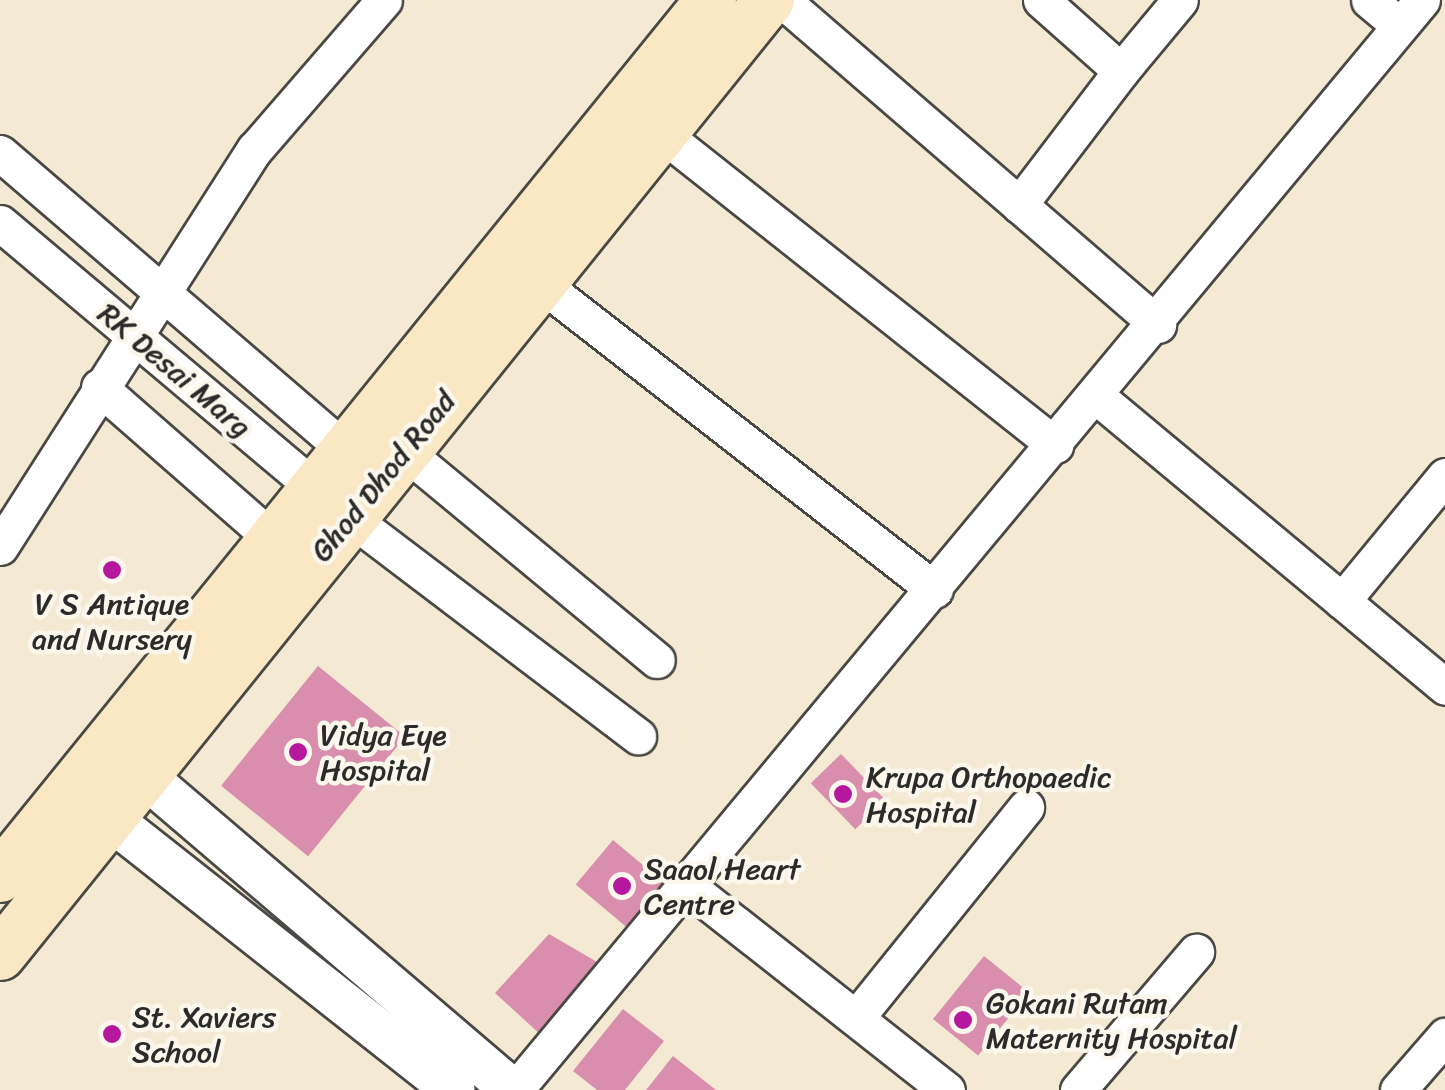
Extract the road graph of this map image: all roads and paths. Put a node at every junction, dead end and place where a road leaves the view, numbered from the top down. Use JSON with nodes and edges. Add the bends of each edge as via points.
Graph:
{"nodes":[{"id":1,"x":384,"y":0,"type":"edge"},
{"id":2,"x":711,"y":0,"type":"edge"},
{"id":3,"x":769,"y":0,"type":"edge"},
{"id":4,"x":782,"y":0,"type":"edge"},
{"id":5,"x":1041,"y":0,"type":"edge"},
{"id":6,"x":1180,"y":0,"type":"edge"},
{"id":7,"x":1369,"y":0,"type":"edge"},
{"id":8,"x":1411,"y":13,"type":"edge"},
{"id":9,"x":1121,"y":70,"type":"junction"},
{"id":10,"x":661,"y":133,"type":"junction"},
{"id":11,"x":0,"y":153,"type":"edge"},
{"id":12,"x":1019,"y":205,"type":"junction"},
{"id":13,"x":0,"y":223,"type":"edge"},
{"id":14,"x":540,"y":283,"type":"junction"},
{"id":15,"x":165,"y":290,"type":"junction"},
{"id":16,"x":1158,"y":325,"type":"junction"},
{"id":17,"x":132,"y":334,"type":"junction"},
{"id":18,"x":99,"y":387,"type":"junction"},
{"id":19,"x":1095,"y":395,"type":"junction"},
{"id":20,"x":1055,"y":445,"type":"junction"},
{"id":21,"x":1445,"y":476,"type":"edge"},
{"id":22,"x":360,"y":478,"type":"junction"},
{"id":23,"x":275,"y":540,"type":"junction"},
{"id":24,"x":0,"y":547,"type":"edge"},
{"id":25,"x":935,"y":590,"type":"junction"},
{"id":26,"x":1342,"y":601,"type":"junction"},
{"id":27,"x":656,"y":660,"type":"dead end"},
{"id":28,"x":1445,"y":686,"type":"edge"},
{"id":29,"x":638,"y":736,"type":"dead end"},
{"id":30,"x":124,"y":759,"type":"junction"},
{"id":31,"x":70,"y":788,"type":"junction"},
{"id":32,"x":1026,"y":806,"type":"dead end"},
{"id":33,"x":109,"y":818,"type":"junction"},
{"id":34,"x":0,"y":877,"type":"edge"},
{"id":35,"x":690,"y":888,"type":"junction"},
{"id":36,"x":1196,"y":952,"type":"dead end"},
{"id":37,"x":0,"y":955,"type":"edge"},
{"id":38,"x":856,"y":1018,"type":"junction"},
{"id":39,"x":1445,"y":1036,"type":"edge"},
{"id":40,"x":453,"y":1090,"type":"edge"},
{"id":41,"x":513,"y":1090,"type":"edge"},
{"id":42,"x":947,"y":1090,"type":"edge"},
{"id":43,"x":1078,"y":1090,"type":"edge"},
{"id":44,"x":1398,"y":1090,"type":"edge"}],
"edges":[{"from":1,"to":15,"type":"street","via":[[255,149]]},
{"from":2,"to":22,"type":"main road"},
{"from":3,"to":10,"type":"main road","name":"Ghod Dhod Road"},
{"from":4,"to":12,"type":"street"},
{"from":5,"to":9,"type":"street"},
{"from":6,"to":9,"type":"street"},
{"from":7,"to":8,"type":"street"},
{"from":8,"to":16,"type":"street"},
{"from":9,"to":12,"type":"street"},
{"from":10,"to":14,"type":"main road","name":"Ghod Dhod Road"},
{"from":10,"to":20,"type":"street"},
{"from":11,"to":15,"type":"street"},
{"from":12,"to":16,"type":"street"},
{"from":13,"to":17,"type":"street","name":"RK Desai Marg"},
{"from":14,"to":22,"type":"main road","name":"Ghod Dhod Road"},
{"from":14,"to":25,"type":"street"},
{"from":15,"to":17,"type":"street"},
{"from":15,"to":22,"type":"street"},
{"from":16,"to":19,"type":"street"},
{"from":17,"to":18,"type":"street"},
{"from":17,"to":22,"type":"street","name":"RK Desai Marg"},
{"from":18,"to":23,"type":"street"},
{"from":18,"to":24,"type":"street"},
{"from":19,"to":20,"type":"street"},
{"from":19,"to":26,"type":"street"},
{"from":20,"to":25,"type":"street"},
{"from":21,"to":26,"type":"street"},
{"from":22,"to":23,"type":"main road"},
{"from":22,"to":27,"type":"street"},
{"from":22,"to":29,"type":"street"},
{"from":22,"to":30,"type":"main road","name":"Ghod Dhod Road"},
{"from":23,"to":30,"type":"main road"},
{"from":25,"to":35,"type":"street"},
{"from":26,"to":28,"type":"street"},
{"from":30,"to":31,"type":"main road"},
{"from":30,"to":33,"type":"main road","name":"Ghod Dhod Road"},
{"from":30,"to":41,"type":"street"},
{"from":31,"to":33,"type":"street","via":[[81,818]]},
{"from":31,"to":34,"type":"main road"},
{"from":32,"to":38,"type":"street"},
{"from":33,"to":37,"type":"main road","name":"Ghod Dhod Road"},
{"from":33,"to":40,"type":"street"},
{"from":35,"to":38,"type":"street"},
{"from":35,"to":41,"type":"street"},
{"from":36,"to":43,"type":"street"},
{"from":38,"to":42,"type":"street"},
{"from":39,"to":44,"type":"street"}]}
